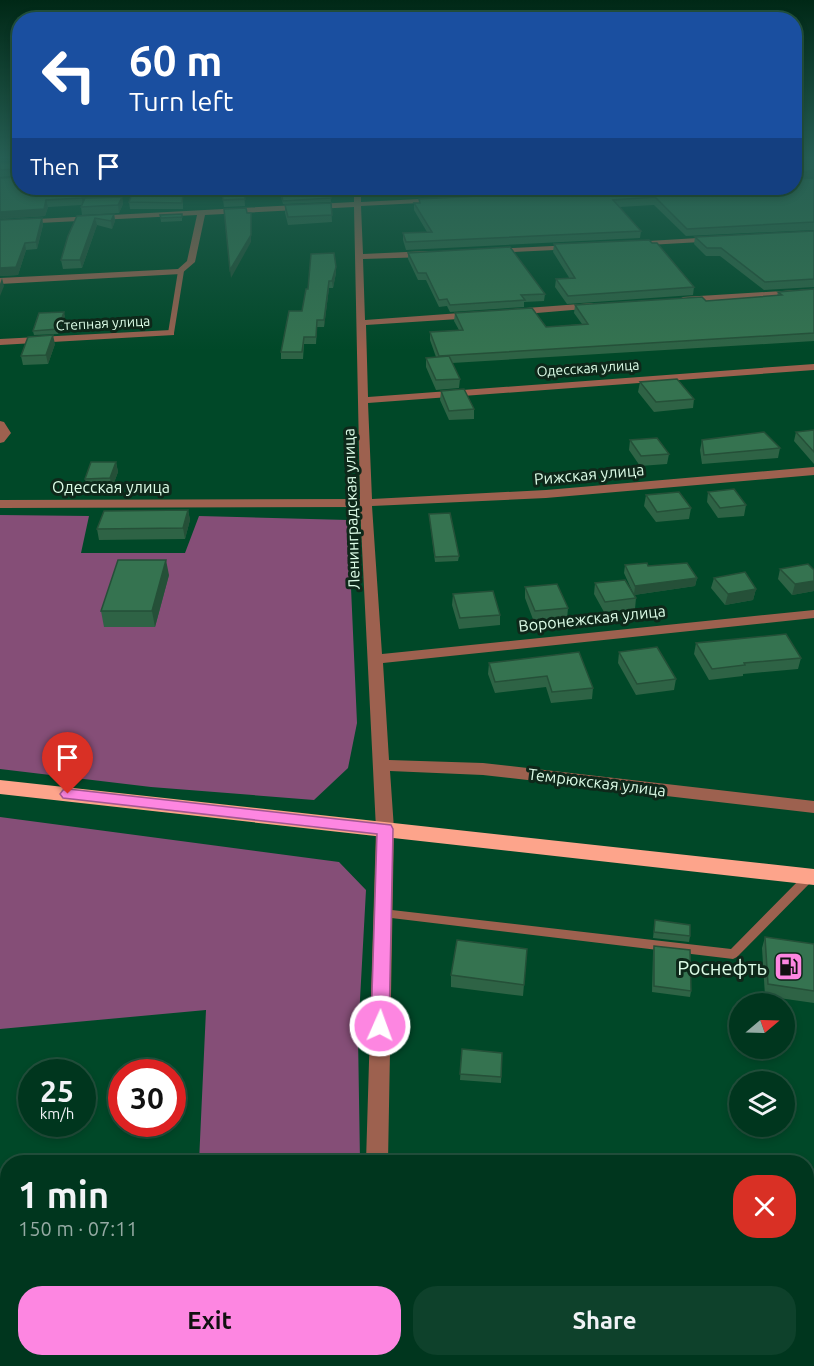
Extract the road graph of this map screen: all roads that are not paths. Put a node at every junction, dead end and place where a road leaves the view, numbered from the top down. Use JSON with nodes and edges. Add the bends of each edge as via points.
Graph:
{"nodes":[{"id":1,"x":23,"y":222,"type":"edge"},
{"id":2,"x":199,"y":222,"type":"edge"},
{"id":3,"x":358,"y":222,"type":"edge"},
{"id":4,"x":0,"y":223,"type":"edge"},
{"id":5,"x":724,"y":239,"type":"edge"},
{"id":6,"x":621,"y":244,"type":"edge"},
{"id":7,"x":586,"y":246,"type":"edge"},
{"id":8,"x":478,"y":251,"type":"edge"},
{"id":9,"x":442,"y":253,"type":"edge"},
{"id":10,"x":359,"y":257,"type":"junction"},
{"id":11,"x":181,"y":271,"type":"junction"},
{"id":12,"x":0,"y":281,"type":"edge"},
{"id":13,"x":814,"y":292,"type":"edge"},
{"id":14,"x":675,"y":300,"type":"edge"},
{"id":15,"x":605,"y":306,"type":"edge"},
{"id":16,"x":500,"y":313,"type":"edge"},
{"id":17,"x":488,"y":314,"type":"edge"},
{"id":18,"x":360,"y":323,"type":"junction"},
{"id":19,"x":171,"y":333,"type":"joint"},
{"id":20,"x":0,"y":342,"type":"edge"},
{"id":21,"x":814,"y":367,"type":"edge"},
{"id":22,"x":364,"y":400,"type":"junction"},
{"id":23,"x":0,"y":424,"type":"edge"},
{"id":24,"x":0,"y":440,"type":"edge"},
{"id":25,"x":814,"y":471,"type":"edge"},
{"id":26,"x":366,"y":503,"type":"junction"},
{"id":27,"x":0,"y":504,"type":"edge"},
{"id":28,"x":814,"y":614,"type":"edge"},
{"id":29,"x":374,"y":659,"type":"junction"},
{"id":30,"x":380,"y":765,"type":"junction"},
{"id":31,"x":0,"y":787,"type":"edge"},
{"id":32,"x":814,"y":807,"type":"edge"},
{"id":33,"x":385,"y":829,"type":"junction"},
{"id":34,"x":812,"y":877,"type":"edge"},
{"id":35,"x":383,"y":913,"type":"junction"},
{"id":36,"x":377,"y":1155,"type":"edge"}],
"edges":[{"from":1,"to":4,"type":"street"},
{"from":2,"to":11,"type":"street","via":[[191,262]]},
{"from":3,"to":10,"type":"street","name":"Ленинградская улица"},
{"from":5,"to":6,"type":"street"},
{"from":7,"to":8,"type":"street"},
{"from":9,"to":10,"type":"street"},
{"from":10,"to":18,"type":"street","name":"Ленинградская улица"},
{"from":11,"to":12,"type":"street"},
{"from":11,"to":19,"type":"lane"},
{"from":13,"to":14,"type":"street"},
{"from":15,"to":16,"type":"street"},
{"from":17,"to":18,"type":"street"},
{"from":18,"to":22,"type":"street","name":"Ленинградская улица"},
{"from":19,"to":20,"type":"street","name":"Степная улица"},
{"from":21,"to":22,"type":"street","name":"Одесская улица"},
{"from":22,"to":26,"type":"street","name":"Ленинградская улица"},
{"from":23,"to":24,"type":"street","via":[[5,433]]},
{"from":25,"to":26,"type":"street","name":"Рижская улица","via":[[546,494]]},
{"from":26,"to":27,"type":"street","name":"Одесская улица"},
{"from":26,"to":29,"type":"street","name":"Ленинградская улица"},
{"from":28,"to":29,"type":"street","name":"Воронежская улица"},
{"from":29,"to":30,"type":"street","name":"Ленинградская улица"},
{"from":30,"to":32,"type":"street","name":"Темрюкская улица","via":[[483,769]]},
{"from":30,"to":33,"type":"street","name":"Ленинградская улица"},
{"from":31,"to":33,"type":"highway"},
{"from":33,"to":34,"type":"highway"},
{"from":33,"to":35,"type":"street","name":"Ленинградская улица"},
{"from":34,"to":35,"type":"lane","via":[[733,954]]},
{"from":35,"to":36,"type":"street","name":"Ленинградская улица"}]}
